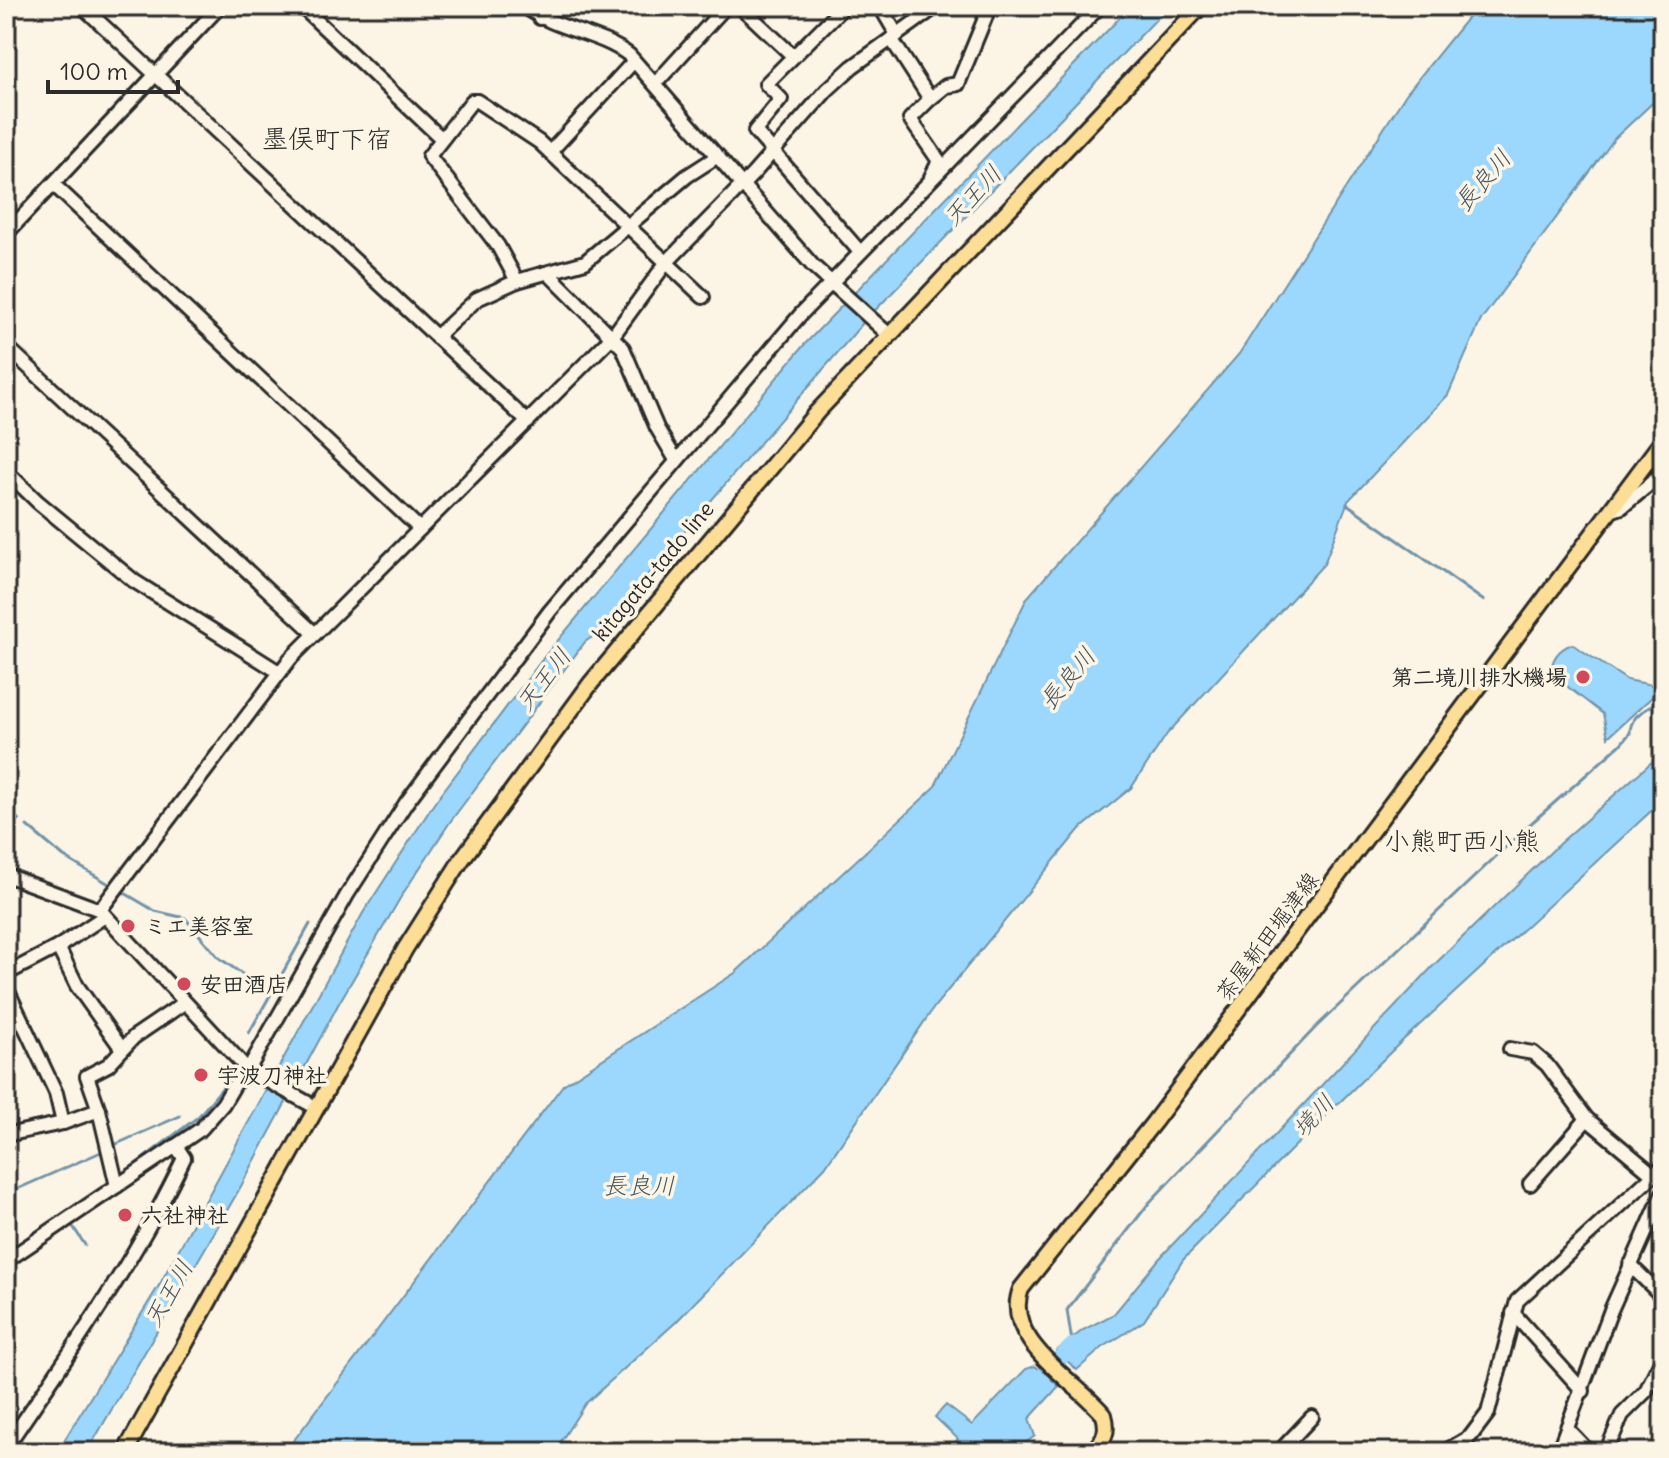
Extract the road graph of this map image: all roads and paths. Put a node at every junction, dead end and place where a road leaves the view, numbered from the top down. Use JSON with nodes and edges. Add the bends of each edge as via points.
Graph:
{"nodes":[{"id":1,"x":82,"y":6,"type":"edge"},
{"id":2,"x":220,"y":6,"type":"edge"},
{"id":3,"x":301,"y":6,"type":"edge"},
{"id":4,"x":524,"y":6,"type":"edge"},
{"id":5,"x":551,"y":6,"type":"edge"},
{"id":6,"x":726,"y":6,"type":"edge"},
{"id":7,"x":740,"y":6,"type":"edge"},
{"id":8,"x":844,"y":6,"type":"edge"},
{"id":9,"x":880,"y":6,"type":"edge"},
{"id":10,"x":937,"y":6,"type":"edge"},
{"id":11,"x":990,"y":6,"type":"edge"},
{"id":12,"x":1100,"y":6,"type":"edge"},
{"id":13,"x":1201,"y":6,"type":"edge"},
{"id":14,"x":540,"y":18,"type":"junction"},
{"id":15,"x":894,"y":37,"type":"junction"},
{"id":16,"x":793,"y":56,"type":"junction"},
{"id":17,"x":634,"y":61,"type":"junction"},
{"id":18,"x":155,"y":74,"type":"junction"},
{"id":19,"x":656,"y":83,"type":"junction"},
{"id":20,"x":930,"y":99,"type":"junction"},
{"id":21,"x":442,"y":139,"type":"junction"},
{"id":22,"x":774,"y":151,"type":"junction"},
{"id":23,"x":550,"y":152,"type":"junction"},
{"id":24,"x":718,"y":156,"type":"junction"},
{"id":25,"x":743,"y":183,"type":"junction"},
{"id":26,"x":53,"y":184,"type":"junction"},
{"id":27,"x":930,"y":184,"type":"junction"},
{"id":28,"x":629,"y":229,"type":"junction"},
{"id":29,"x":6,"y":234,"type":"edge"},
{"id":30,"x":860,"y":252,"type":"junction"},
{"id":31,"x":666,"y":263,"type":"junction"},
{"id":32,"x":549,"y":274,"type":"junction"},
{"id":33,"x":517,"y":281,"type":"junction"},
{"id":34,"x":833,"y":286,"type":"junction"},
{"id":35,"x":703,"y":297,"type":"dead end"},
{"id":36,"x":884,"y":330,"type":"junction"},
{"id":37,"x":436,"y":337,"type":"junction"},
{"id":38,"x":612,"y":337,"type":"junction"},
{"id":39,"x":6,"y":346,"type":"edge"},
{"id":40,"x":528,"y":422,"type":"junction"},
{"id":41,"x":1663,"y":440,"type":"edge"},
{"id":42,"x":676,"y":460,"type":"junction"},
{"id":43,"x":6,"y":471,"type":"edge"},
{"id":44,"x":1663,"y":473,"type":"edge"},
{"id":45,"x":1610,"y":511,"type":"junction"},
{"id":46,"x":420,"y":529,"type":"junction"},
{"id":47,"x":315,"y":634,"type":"junction"},
{"id":48,"x":279,"y":672,"type":"junction"},
{"id":49,"x":6,"y":875,"type":"edge"},
{"id":50,"x":103,"y":913,"type":"junction"},
{"id":51,"x":58,"y":947,"type":"junction"},
{"id":52,"x":6,"y":974,"type":"edge"},
{"id":53,"x":6,"y":987,"type":"edge"},
{"id":54,"x":184,"y":1003,"type":"junction"},
{"id":55,"x":122,"y":1049,"type":"junction"},
{"id":56,"x":1510,"y":1049,"type":"dead end"},
{"id":57,"x":250,"y":1071,"type":"junction"},
{"id":58,"x":317,"y":1108,"type":"junction"},
{"id":59,"x":99,"y":1110,"type":"junction"},
{"id":60,"x":1587,"y":1119,"type":"junction"},
{"id":61,"x":63,"y":1123,"type":"junction"},
{"id":62,"x":6,"y":1135,"type":"edge"},
{"id":63,"x":176,"y":1146,"type":"junction"},
{"id":64,"x":1658,"y":1170,"type":"edge"},
{"id":65,"x":1530,"y":1184,"type":"dead end"},
{"id":66,"x":117,"y":1186,"type":"junction"},
{"id":67,"x":1663,"y":1193,"type":"edge"},
{"id":68,"x":6,"y":1261,"type":"edge"},
{"id":69,"x":1630,"y":1265,"type":"junction"},
{"id":70,"x":1663,"y":1297,"type":"edge"},
{"id":71,"x":1513,"y":1313,"type":"junction"},
{"id":72,"x":1662,"y":1360,"type":"edge"},
{"id":73,"x":1583,"y":1391,"type":"junction"},
{"id":74,"x":1312,"y":1417,"type":"dead end"},
{"id":75,"x":1567,"y":1429,"type":"junction"},
{"id":76,"x":1102,"y":1446,"type":"edge"},
{"id":77,"x":6,"y":1447,"type":"edge"},
{"id":78,"x":1447,"y":1451,"type":"edge"},
{"id":79,"x":125,"y":1452,"type":"edge"},
{"id":80,"x":1092,"y":1452,"type":"edge"},
{"id":81,"x":1279,"y":1452,"type":"edge"},
{"id":82,"x":1558,"y":1452,"type":"edge"},
{"id":83,"x":1589,"y":1452,"type":"edge"},
{"id":84,"x":1606,"y":1452,"type":"edge"}],
"edges":[{"from":1,"to":18,"type":"street"},
{"from":2,"to":18,"type":"street"},
{"from":3,"to":21,"type":"street"},
{"from":4,"to":14,"type":"street"},
{"from":5,"to":14,"type":"street"},
{"from":6,"to":19,"type":"street"},
{"from":7,"to":16,"type":"street"},
{"from":8,"to":16,"type":"street"},
{"from":9,"to":15,"type":"street"},
{"from":10,"to":15,"type":"street"},
{"from":11,"to":20,"type":"street","via":[[958,84]]},
{"from":12,"to":27,"type":"street"},
{"from":13,"to":36,"type":"main road","name":"kitagata-tado line"},
{"from":14,"to":17,"type":"street","via":[[621,50]]},
{"from":15,"to":20,"type":"street"},
{"from":15,"to":22,"type":"street","via":[[827,90]]},
{"from":16,"to":22,"type":"street","via":[[766,84],[781,99],[755,131]]},
{"from":17,"to":19,"type":"street"},
{"from":17,"to":23,"type":"street"},
{"from":18,"to":26,"type":"street"},
{"from":18,"to":37,"type":"street"},
{"from":19,"to":24,"type":"street"},
{"from":20,"to":27,"type":"street","via":[[910,119],[939,161]]},
{"from":21,"to":23,"type":"street","via":[[477,101]]},
{"from":21,"to":33,"type":"street","via":[[429,156],[432,163],[498,246]]},
{"from":22,"to":25,"type":"street"},
{"from":22,"to":30,"type":"street"},
{"from":23,"to":28,"type":"street"},
{"from":24,"to":25,"type":"street"},
{"from":24,"to":28,"type":"street","via":[[687,176]]},
{"from":25,"to":31,"type":"street"},
{"from":25,"to":34,"type":"street"},
{"from":26,"to":29,"type":"street"},
{"from":26,"to":46,"type":"street"},
{"from":27,"to":30,"type":"street"},
{"from":28,"to":31,"type":"street"},
{"from":28,"to":32,"type":"street","via":[[585,262]]},
{"from":30,"to":34,"type":"street"},
{"from":31,"to":35,"type":"street"},
{"from":31,"to":38,"type":"street"},
{"from":32,"to":33,"type":"street"},
{"from":32,"to":38,"type":"street"},
{"from":33,"to":37,"type":"street","via":[[466,305]]},
{"from":34,"to":36,"type":"street"},
{"from":34,"to":42,"type":"street"},
{"from":36,"to":58,"type":"main road","name":"kitagata-tado line","via":[[690,559],[564,719],[429,910]]},
{"from":37,"to":40,"type":"street"},
{"from":38,"to":40,"type":"street"},
{"from":38,"to":42,"type":"street","via":[[623,348]]},
{"from":39,"to":47,"type":"street"},
{"from":40,"to":46,"type":"street"},
{"from":41,"to":45,"type":"main road","name":"茶屋新田堀津線"},
{"from":42,"to":57,"type":"street","via":[[550,611],[406,803],[347,895]]},
{"from":43,"to":48,"type":"street","via":[[134,581]]},
{"from":44,"to":45,"type":"street"},
{"from":45,"to":76,"type":"main road","name":"茶屋新田堀津線","via":[[1164,1110],[1026,1280],[1018,1321],[1026,1337],[1104,1415]]},
{"from":46,"to":47,"type":"street"},
{"from":47,"to":48,"type":"street"},
{"from":48,"to":50,"type":"street"},
{"from":49,"to":50,"type":"street"},
{"from":50,"to":51,"type":"street"},
{"from":50,"to":54,"type":"street"},
{"from":51,"to":52,"type":"street"},
{"from":51,"to":55,"type":"street","via":[[77,986]]},
{"from":53,"to":61,"type":"street","via":[[56,1093]]},
{"from":54,"to":55,"type":"street"},
{"from":54,"to":57,"type":"street"},
{"from":55,"to":59,"type":"street","via":[[108,1065],[87,1076]]},
{"from":56,"to":60,"type":"street","via":[[1533,1053],[1547,1065]]},
{"from":57,"to":58,"type":"street"},
{"from":57,"to":63,"type":"street","via":[[213,1117]]},
{"from":58,"to":79,"type":"main road","name":"kitagata-tado line"},
{"from":59,"to":61,"type":"street"},
{"from":59,"to":66,"type":"street"},
{"from":60,"to":64,"type":"street"},
{"from":60,"to":65,"type":"street"},
{"from":61,"to":62,"type":"street"},
{"from":63,"to":66,"type":"street"},
{"from":63,"to":77,"type":"street","via":[[184,1158],[158,1208],[95,1315]]},
{"from":64,"to":71,"type":"street","via":[[1527,1289]]},
{"from":66,"to":68,"type":"street"},
{"from":67,"to":69,"type":"street"},
{"from":69,"to":70,"type":"street"},
{"from":69,"to":73,"type":"street"},
{"from":71,"to":73,"type":"street"},
{"from":71,"to":78,"type":"street","via":[[1488,1413],[1470,1437]]},
{"from":72,"to":84,"type":"street","via":[[1646,1391],[1622,1415]]},
{"from":73,"to":75,"type":"street"},
{"from":74,"to":81,"type":"street"},
{"from":75,"to":82,"type":"street"},
{"from":75,"to":83,"type":"street"},
{"from":76,"to":80,"type":"main road","name":"茶屋新田堀津線"}]}
